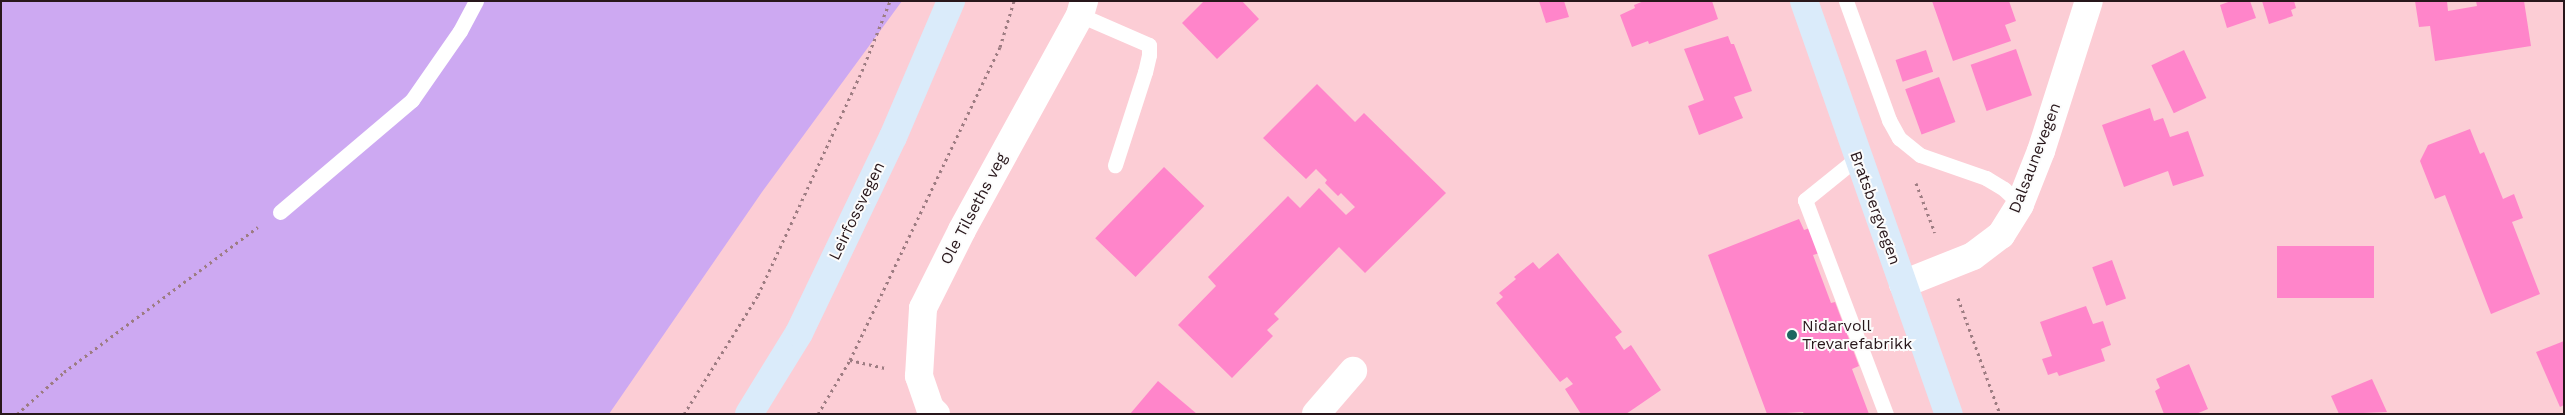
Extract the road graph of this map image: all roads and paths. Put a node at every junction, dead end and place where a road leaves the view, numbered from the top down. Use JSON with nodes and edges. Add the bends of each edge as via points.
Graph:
{"nodes":[{"id":1,"x":476,"y":1,"type":"edge"},
{"id":2,"x":890,"y":1,"type":"edge"},
{"id":3,"x":950,"y":1,"type":"edge"},
{"id":4,"x":1014,"y":1,"type":"edge"},
{"id":5,"x":1804,"y":1,"type":"edge"},
{"id":6,"x":1846,"y":1,"type":"edge"},
{"id":7,"x":2089,"y":1,"type":"edge"},
{"id":8,"x":1082,"y":8,"type":"edge"},
{"id":9,"x":1857,"y":158,"type":"junction"},
{"id":10,"x":1115,"y":165,"type":"dead end"},
{"id":11,"x":2020,"y":204,"type":"junction"},
{"id":12,"x":280,"y":212,"type":"joint"},
{"id":13,"x":1902,"y":284,"type":"junction"},
{"id":14,"x":1353,"y":371,"type":"dead end"},
{"id":15,"x":17,"y":414,"type":"edge"},
{"id":16,"x":684,"y":414,"type":"edge"},
{"id":17,"x":749,"y":414,"type":"edge"},
{"id":18,"x":818,"y":414,"type":"edge"},
{"id":19,"x":936,"y":414,"type":"edge"},
{"id":20,"x":1316,"y":414,"type":"edge"},
{"id":21,"x":1886,"y":414,"type":"edge"},
{"id":22,"x":1949,"y":414,"type":"edge"}],
"edges":[{"from":1,"to":12,"type":"lane","via":[[460,31],[412,100]]},
{"from":2,"to":16,"type":"path","via":[[862,72],[758,295]]},
{"from":3,"to":17,"type":"street","name":"Leirfossvegen","via":[[893,137],[799,333]]},
{"from":4,"to":18,"type":"path","via":[[996,56],[850,360]]},
{"from":5,"to":9,"type":"street","name":"Bratsbergvegen"},
{"from":6,"to":11,"type":"lane","via":[[1899,138],[1920,155],[1986,178]]},
{"from":7,"to":11,"type":"street","name":"Dalsaunevegen","via":[[2041,151]]},
{"from":8,"to":10,"type":"lane","name":"Ole Tilseths veg","via":[[1149,45],[1145,72]]},
{"from":8,"to":19,"type":"street","name":"Ole Tilseths veg","via":[[923,308],[919,376],[930,408]]},
{"from":9,"to":13,"type":"street","name":"Bratsbergvegen"},
{"from":9,"to":21,"type":"lane","via":[[1805,200]]},
{"from":11,"to":13,"type":"street","name":"Dalsaunevegen","via":[[2001,235],[1988,247]]},
{"from":12,"to":15,"type":"path","via":[[64,372]]},
{"from":13,"to":22,"type":"street","name":"Bratsbergvegen"},
{"from":14,"to":20,"type":"street"}]}
